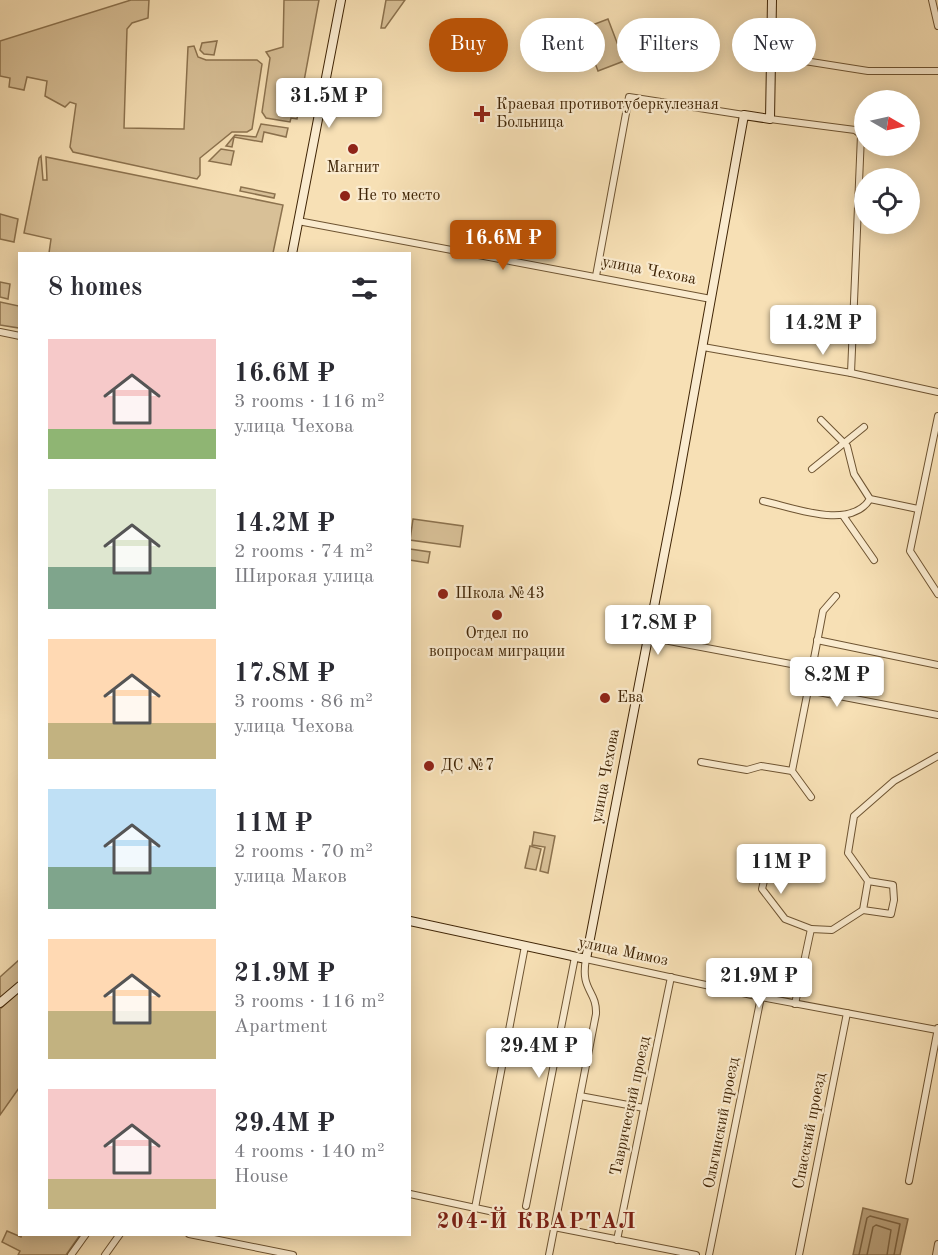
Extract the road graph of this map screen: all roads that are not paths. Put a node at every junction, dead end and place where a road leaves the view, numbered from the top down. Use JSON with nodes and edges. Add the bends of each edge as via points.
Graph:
{"nodes":[{"id":1,"x":341,"y":0,"type":"edge"},
{"id":2,"x":772,"y":0,"type":"edge"},
{"id":3,"x":932,"y":0,"type":"edge"},
{"id":4,"x":772,"y":18,"type":"edge"},
{"id":5,"x":938,"y":26,"type":"edge"},
{"id":6,"x":816,"y":62,"type":"edge"},
{"id":7,"x":938,"y":71,"type":"edge"},
{"id":8,"x":772,"y":72,"type":"edge"},
{"id":9,"x":744,"y":115,"type":"junction"},
{"id":10,"x":770,"y":118,"type":"junction"},
{"id":11,"x":298,"y":220,"type":"junction"},
{"id":12,"x":292,"y":252,"type":"edge"},
{"id":13,"x":596,"y":276,"type":"junction"},
{"id":14,"x":711,"y":299,"type":"junction"},
{"id":15,"x":0,"y":332,"type":"edge"},
{"id":16,"x":18,"y":336,"type":"edge"},
{"id":17,"x":703,"y":347,"type":"junction"},
{"id":18,"x":851,"y":373,"type":"junction"},
{"id":19,"x":938,"y":392,"type":"edge"},
{"id":20,"x":938,"y":416,"type":"edge"},
{"id":21,"x":821,"y":420,"type":"dead end"},
{"id":22,"x":864,"y":427,"type":"dead end"},
{"id":23,"x":844,"y":442,"type":"junction"},
{"id":24,"x":812,"y":469,"type":"dead end"},
{"id":25,"x":870,"y":499,"type":"junction"},
{"id":26,"x":763,"y":501,"type":"dead end"},
{"id":27,"x":918,"y":509,"type":"junction"},
{"id":28,"x":844,"y":517,"type":"junction"},
{"id":29,"x":874,"y":560,"type":"dead end"},
{"id":30,"x":938,"y":594,"type":"edge"},
{"id":31,"x":836,"y":596,"type":"dead end"},
{"id":32,"x":648,"y":637,"type":"junction"},
{"id":33,"x":817,"y":640,"type":"junction"},
{"id":34,"x":938,"y":665,"type":"edge"},
{"id":35,"x":812,"y":668,"type":"junction"},
{"id":36,"x":808,"y":690,"type":"junction"},
{"id":37,"x":938,"y":715,"type":"edge"},
{"id":38,"x":938,"y":756,"type":"edge"},
{"id":39,"x":701,"y":762,"type":"dead end"},
{"id":40,"x":792,"y":771,"type":"junction"},
{"id":41,"x":811,"y":797,"type":"dead end"},
{"id":42,"x":785,"y":851,"type":"dead end"},
{"id":43,"x":868,"y":881,"type":"junction"},
{"id":44,"x":863,"y":910,"type":"junction"},
{"id":45,"x":411,"y":921,"type":"edge"},
{"id":46,"x":811,"y":929,"type":"junction"},
{"id":47,"x":525,"y":946,"type":"junction"},
{"id":48,"x":575,"y":957,"type":"junction"},
{"id":49,"x":586,"y":959,"type":"junction"},
{"id":50,"x":671,"y":977,"type":"junction"},
{"id":51,"x":18,"y":988,"type":"edge"},
{"id":52,"x":761,"y":997,"type":"junction"},
{"id":53,"x":0,"y":1003,"type":"edge"},
{"id":54,"x":795,"y":1004,"type":"junction"},
{"id":55,"x":847,"y":1013,"type":"junction"},
{"id":56,"x":938,"y":1029,"type":"edge"},
{"id":57,"x":580,"y":1095,"type":"junction"},
{"id":58,"x":644,"y":1108,"type":"junction"},
{"id":59,"x":909,"y":1181,"type":"dead end"},
{"id":60,"x":411,"y":1194,"type":"edge"},
{"id":61,"x":526,"y":1206,"type":"dead end"},
{"id":62,"x":475,"y":1208,"type":"junction"},
{"id":63,"x":494,"y":1212,"type":"dead end"},
{"id":64,"x":554,"y":1227,"type":"junction"},
{"id":65,"x":85,"y":1236,"type":"edge"},
{"id":66,"x":119,"y":1236,"type":"edge"},
{"id":67,"x":199,"y":1236,"type":"edge"},
{"id":68,"x":617,"y":1240,"type":"junction"},
{"id":69,"x":938,"y":1244,"type":"edge"},
{"id":70,"x":71,"y":1255,"type":"edge"},
{"id":71,"x":105,"y":1255,"type":"edge"},
{"id":72,"x":293,"y":1255,"type":"edge"},
{"id":73,"x":549,"y":1255,"type":"edge"},
{"id":74,"x":696,"y":1255,"type":"edge"},
{"id":75,"x":709,"y":1255,"type":"edge"},
{"id":76,"x":799,"y":1255,"type":"edge"},
{"id":77,"x":936,"y":1255,"type":"edge"}],
"edges":[{"from":1,"to":11,"type":"street"},
{"from":2,"to":4,"type":"street"},
{"from":3,"to":5,"type":"street"},
{"from":6,"to":7,"type":"street","via":[[868,70]]},
{"from":8,"to":10,"type":"street"},
{"from":9,"to":10,"type":"street"},
{"from":9,"to":13,"type":"street","via":[[633,96],[629,99]]},
{"from":9,"to":14,"type":"street","name":"улица Чехова"},
{"from":10,"to":18,"type":"street","via":[[855,130],[861,135]]},
{"from":11,"to":12,"type":"street"},
{"from":11,"to":13,"type":"street","name":"улица Чехова"},
{"from":13,"to":14,"type":"street","name":"улица Чехова"},
{"from":14,"to":17,"type":"street","name":"улица Чехова"},
{"from":15,"to":16,"type":"street"},
{"from":17,"to":18,"type":"street"},
{"from":17,"to":32,"type":"street","name":"улица Чехова"},
{"from":18,"to":19,"type":"street"},
{"from":20,"to":27,"type":"street"},
{"from":21,"to":23,"type":"street"},
{"from":22,"to":23,"type":"street"},
{"from":23,"to":24,"type":"street"},
{"from":23,"to":25,"type":"street","via":[[854,474]]},
{"from":25,"to":27,"type":"street"},
{"from":25,"to":28,"type":"street"},
{"from":26,"to":28,"type":"street"},
{"from":27,"to":30,"type":"street","via":[[910,551]]},
{"from":28,"to":29,"type":"street"},
{"from":31,"to":33,"type":"street","via":[[823,611]]},
{"from":32,"to":35,"type":"street"},
{"from":32,"to":49,"type":"street","name":"улица Чехова"},
{"from":33,"to":34,"type":"street"},
{"from":33,"to":35,"type":"street"},
{"from":35,"to":36,"type":"street"},
{"from":36,"to":37,"type":"street"},
{"from":36,"to":40,"type":"street"},
{"from":38,"to":43,"type":"street","via":[[894,781],[854,816],[848,853]]},
{"from":39,"to":40,"type":"street","via":[[747,770],[760,766]]},
{"from":40,"to":41,"type":"street"},
{"from":42,"to":46,"type":"street","via":[[769,860],[762,889],[785,919]]},
{"from":43,"to":44,"type":"street"},
{"from":43,"to":44,"type":"street","via":[[893,885],[894,900],[891,914]]},
{"from":44,"to":46,"type":"street","via":[[832,930]]},
{"from":45,"to":47,"type":"street","name":"улица Мимоз"},
{"from":46,"to":54,"type":"street"},
{"from":47,"to":48,"type":"street","name":"улица Мимоз"},
{"from":47,"to":62,"type":"street"},
{"from":48,"to":49,"type":"street","name":"улица Мимоз"},
{"from":48,"to":61,"type":"street"},
{"from":49,"to":50,"type":"street","name":"улица Мимоз"},
{"from":49,"to":57,"type":"street","name":"улица Чехова","via":[[584,981],[596,1014]]},
{"from":50,"to":52,"type":"street","name":"улица Мимоз"},
{"from":50,"to":58,"type":"street","name":"Таврический проезд"},
{"from":51,"to":53,"type":"street"},
{"from":52,"to":54,"type":"street","name":"улица Мимоз"},
{"from":52,"to":75,"type":"street","name":"Ольгинский проезд"},
{"from":54,"to":55,"type":"street","name":"улица Мимоз"},
{"from":55,"to":56,"type":"street","name":"улица Мимоз"},
{"from":55,"to":76,"type":"street","name":"Спасский проезд"},
{"from":56,"to":59,"type":"street"},
{"from":57,"to":58,"type":"street"},
{"from":57,"to":64,"type":"street","name":"улица Чехова"},
{"from":58,"to":68,"type":"street","name":"Таврический проезд"},
{"from":60,"to":62,"type":"street"},
{"from":62,"to":63,"type":"street"},
{"from":64,"to":68,"type":"street"},
{"from":64,"to":73,"type":"street","name":"улица Чехова"},
{"from":65,"to":70,"type":"street"},
{"from":66,"to":71,"type":"street"},
{"from":67,"to":72,"type":"street"},
{"from":68,"to":74,"type":"street"},
{"from":69,"to":77,"type":"street"}]}
